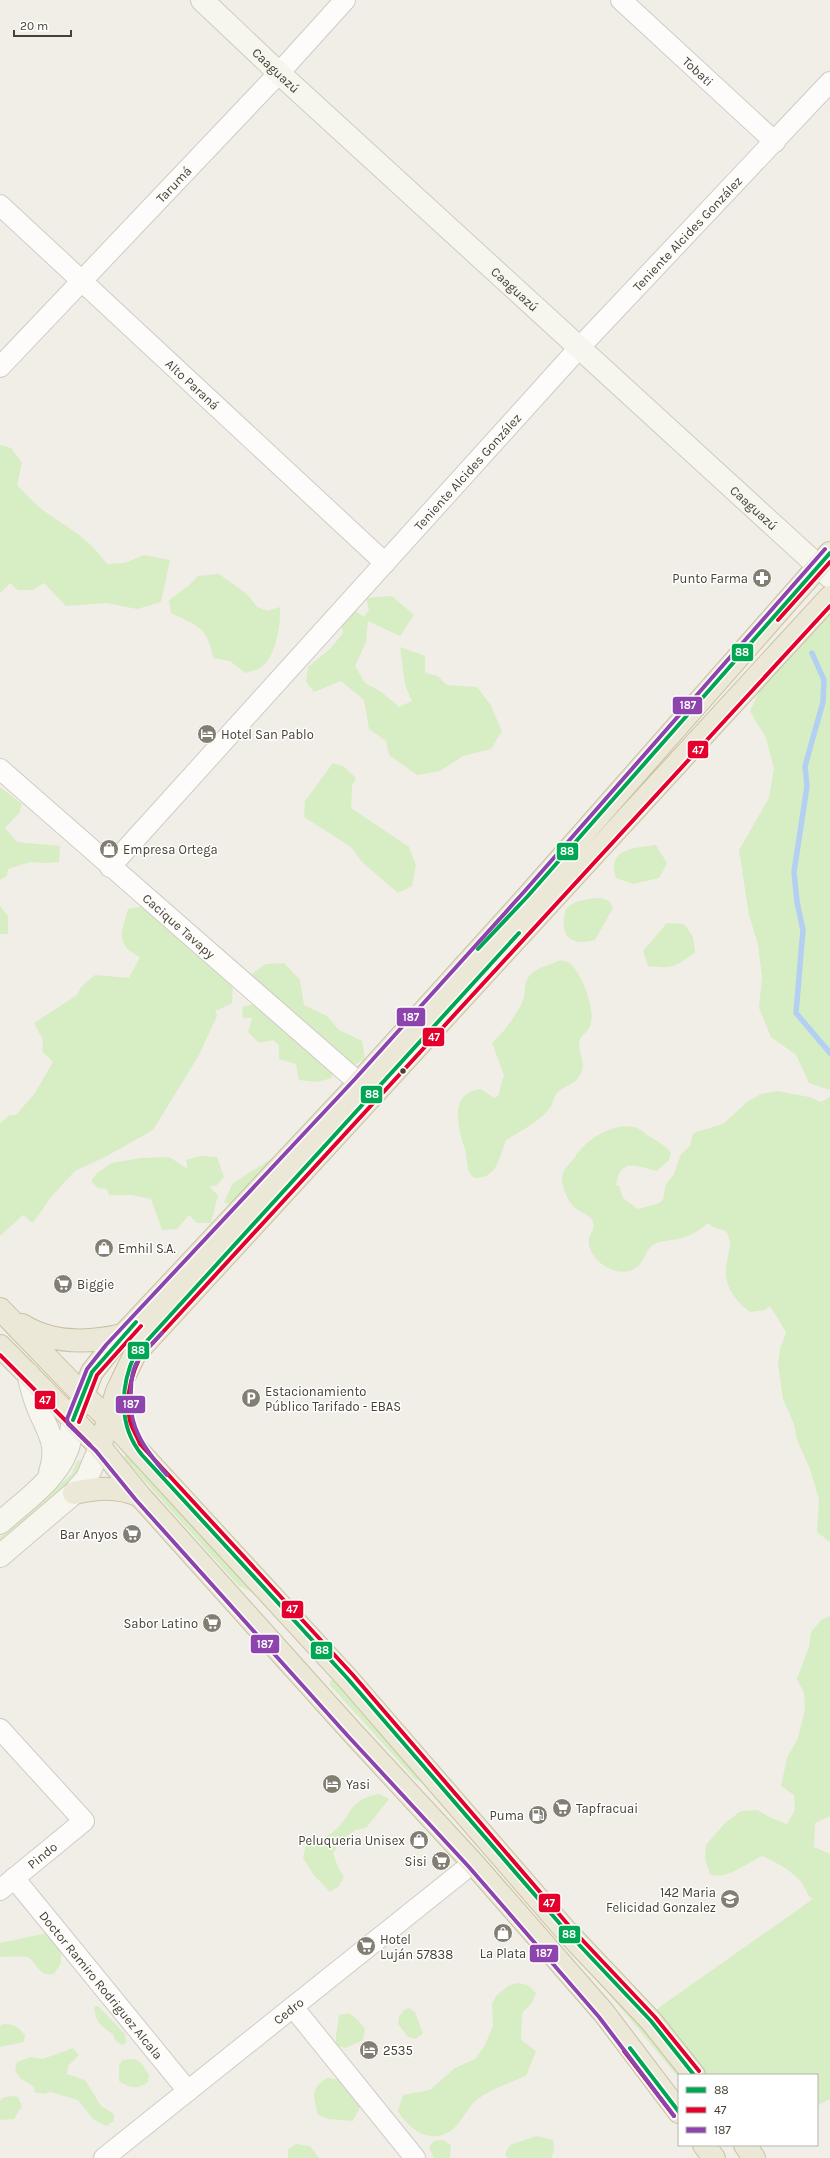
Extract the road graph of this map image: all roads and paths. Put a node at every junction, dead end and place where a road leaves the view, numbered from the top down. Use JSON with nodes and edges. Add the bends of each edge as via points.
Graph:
{"nodes":[{"id":1,"x":202,"y":0,"type":"edge"},
{"id":2,"x":345,"y":0,"type":"edge"},
{"id":3,"x":621,"y":0,"type":"edge"},
{"id":4,"x":279,"y":73,"type":"junction"},
{"id":5,"x":830,"y":82,"type":"edge"},
{"id":6,"x":775,"y":142,"type":"junction"},
{"id":7,"x":0,"y":205,"type":"edge"},
{"id":8,"x":81,"y":280,"type":"junction"},
{"id":9,"x":580,"y":348,"type":"junction"},
{"id":10,"x":0,"y":367,"type":"edge"},
{"id":11,"x":385,"y":563,"type":"junction"},
{"id":12,"x":826,"y":565,"type":"edge"},
{"id":13,"x":830,"y":597,"type":"edge"},
{"id":14,"x":0,"y":769,"type":"edge"},
{"id":15,"x":110,"y":867,"type":"junction"},
{"id":16,"x":359,"y":1083,"type":"junction"},
{"id":17,"x":3,"y":1312,"type":"edge"},
{"id":18,"x":123,"y":1335,"type":"junction"},
{"id":19,"x":0,"y":1346,"type":"edge"},
{"id":20,"x":129,"y":1365,"type":"junction"},
{"id":21,"x":28,"y":1374,"type":"junction"},
{"id":22,"x":82,"y":1394,"type":"junction"},
{"id":23,"x":108,"y":1418,"type":"junction"},
{"id":24,"x":73,"y":1420,"type":"junction"},
{"id":25,"x":100,"y":1447,"type":"junction"},
{"id":26,"x":135,"y":1447,"type":"junction"},
{"id":27,"x":48,"y":1479,"type":"junction"},
{"id":28,"x":74,"y":1493,"type":"junction"},
{"id":29,"x":140,"y":1496,"type":"junction"},
{"id":30,"x":0,"y":1523,"type":"edge"},
{"id":31,"x":0,"y":1556,"type":"edge"},
{"id":32,"x":216,"y":1579,"type":"junction"},
{"id":33,"x":336,"y":1666,"type":"junction"},
{"id":34,"x":0,"y":1729,"type":"edge"},
{"id":35,"x":405,"y":1788,"type":"junction"},
{"id":36,"x":473,"y":1863,"type":"junction"},
{"id":37,"x":7,"y":1884,"type":"edge"},
{"id":38,"x":566,"y":1932,"type":"junction"},
{"id":39,"x":293,"y":2007,"type":"junction"},
{"id":40,"x":693,"y":2074,"type":"edge"},
{"id":41,"x":188,"y":2091,"type":"junction"},
{"id":42,"x":678,"y":2111,"type":"edge"},
{"id":43,"x":705,"y":2146,"type":"edge"},
{"id":44,"x":746,"y":2146,"type":"edge"},
{"id":45,"x":126,"y":2151,"type":"edge"},
{"id":46,"x":104,"y":2158,"type":"edge"},
{"id":47,"x":415,"y":2158,"type":"edge"},
{"id":48,"x":714,"y":2158,"type":"edge"},
{"id":49,"x":754,"y":2158,"type":"edge"}],
"edges":[{"from":1,"to":4,"type":"street","name":"Caaguazú"},
{"from":2,"to":4,"type":"street","name":"Tarumá"},
{"from":3,"to":6,"type":"street","name":"Tobati"},
{"from":4,"to":8,"type":"street","name":"Tarumá"},
{"from":4,"to":9,"type":"street","name":"Caaguazú"},
{"from":5,"to":6,"type":"street","name":"Teniente Alcides González"},
{"from":6,"to":9,"type":"street","name":"Teniente Alcides González"},
{"from":7,"to":8,"type":"street","name":"Alto Paraná"},
{"from":8,"to":10,"type":"street","name":"Tarumá"},
{"from":8,"to":11,"type":"street","name":"Alto Paraná"},
{"from":9,"to":11,"type":"street","name":"Teniente Alcides González"},
{"from":9,"to":12,"type":"street","name":"Caaguazú"},
{"from":11,"to":15,"type":"street","name":"Teniente Alcides González"},
{"from":12,"to":16,"type":"highway"},
{"from":13,"to":20,"type":"highway","via":[[135,1354]]},
{"from":14,"to":15,"type":"street","name":"Cacique Tavapy"},
{"from":15,"to":16,"type":"street","name":"Cacique Tavapy"},
{"from":16,"to":18,"type":"highway"},
{"from":17,"to":18,"type":"highway","via":[[37,1334],[56,1339],[102,1339]]},
{"from":17,"to":22,"type":"highway"},
{"from":18,"to":22,"type":"highway","via":[[92,1372]]},
{"from":19,"to":21,"type":"highway"},
{"from":20,"to":23,"type":"highway"},
{"from":20,"to":26,"type":"highway","via":[[123,1396],[124,1421]]},
{"from":21,"to":24,"type":"highway"},
{"from":21,"to":27,"type":"street","via":[[39,1410],[54,1444],[54,1460]]},
{"from":22,"to":23,"type":"highway"},
{"from":22,"to":24,"type":"highway"},
{"from":23,"to":25,"type":"highway"},
{"from":23,"to":26,"type":"highway"},
{"from":24,"to":25,"type":"highway"},
{"from":24,"to":27,"type":"street","via":[[68,1449],[60,1465]]},
{"from":25,"to":28,"type":"street","via":[[87,1478]]},
{"from":25,"to":29,"type":"highway"},
{"from":26,"to":33,"type":"highway"},
{"from":27,"to":30,"type":"street"},
{"from":28,"to":29,"type":"highway","via":[[115,1488]]},
{"from":28,"to":31,"type":"street"},
{"from":29,"to":32,"type":"highway"},
{"from":32,"to":33,"type":"highway","via":[[243,1596],[316,1673],[326,1674]]},
{"from":32,"to":35,"type":"highway"},
{"from":33,"to":38,"type":"highway"},
{"from":34,"to":37,"type":"street","name":"Pindo","via":[[84,1821]]},
{"from":35,"to":36,"type":"highway"},
{"from":35,"to":38,"type":"highway","via":[[430,1808],[526,1910],[541,1923]]},
{"from":36,"to":39,"type":"street","name":"Cedro"},
{"from":36,"to":42,"type":"highway","via":[[604,2013]]},
{"from":37,"to":41,"type":"street","name":"Doctor Ramiro Rodriguez Alcala"},
{"from":38,"to":40,"type":"highway","via":[[651,2021]]},
{"from":39,"to":41,"type":"street","name":"Cedro"},
{"from":39,"to":47,"type":"street"},
{"from":41,"to":45,"type":"street","name":"Cedro"},
{"from":43,"to":48,"type":"highway"},
{"from":44,"to":49,"type":"highway"},
{"from":45,"to":46,"type":"street","name":"Cedro"}]}
